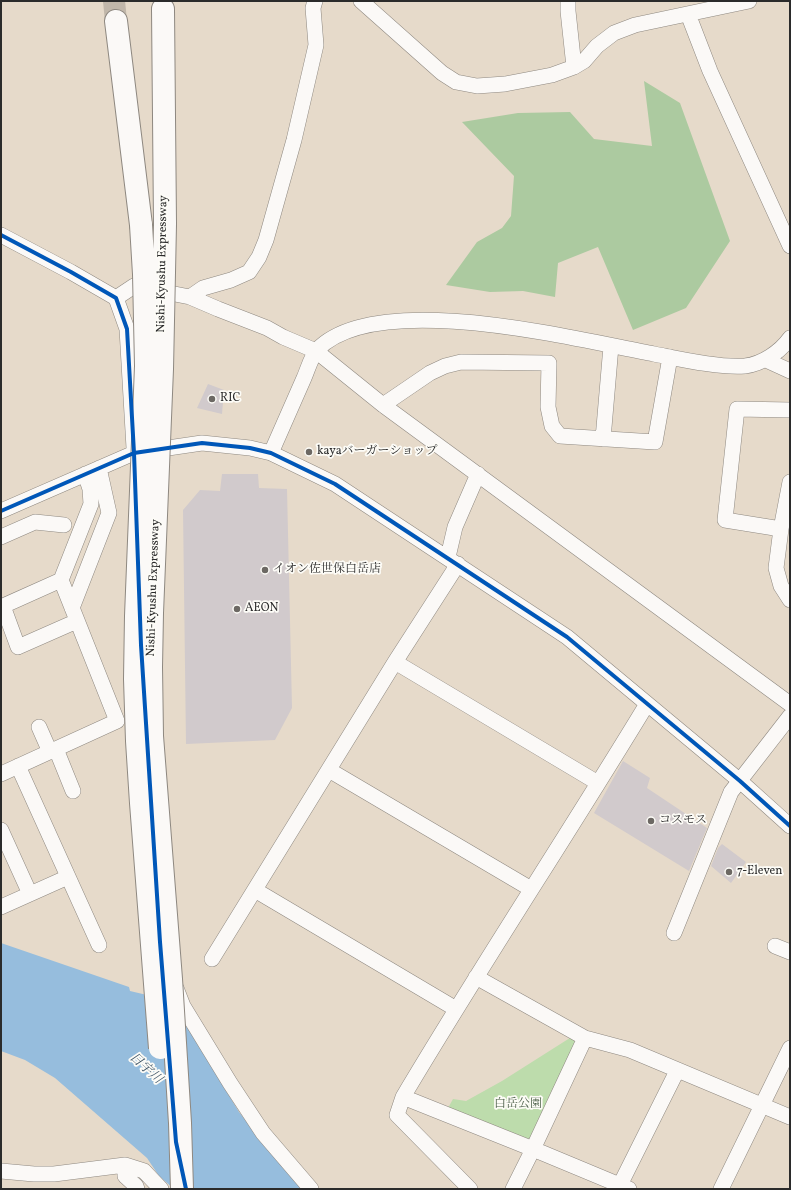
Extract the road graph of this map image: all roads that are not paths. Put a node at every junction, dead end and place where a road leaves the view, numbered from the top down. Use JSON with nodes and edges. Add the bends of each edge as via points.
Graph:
{"nodes":[{"id":1,"x":315,"y":1,"type":"edge"},
{"id":2,"x":361,"y":1,"type":"edge"},
{"id":3,"x":568,"y":1,"type":"edge"},
{"id":4,"x":749,"y":1,"type":"edge"},
{"id":5,"x":163,"y":9,"type":"dead end"},
{"id":6,"x":688,"y":14,"type":"junction"},
{"id":7,"x":116,"y":20,"type":"tunnel mouth"},
{"id":8,"x":574,"y":67,"type":"junction"},
{"id":9,"x":1,"y":235,"type":"edge"},
{"id":10,"x":790,"y":246,"type":"edge"},
{"id":11,"x":190,"y":297,"type":"junction"},
{"id":12,"x":116,"y":298,"type":"junction"},
{"id":13,"x":790,"y":338,"type":"edge"},
{"id":14,"x":611,"y":346,"type":"junction"},
{"id":15,"x":316,"y":351,"type":"junction"},
{"id":16,"x":670,"y":357,"type":"junction"},
{"id":17,"x":766,"y":360,"type":"junction"},
{"id":18,"x":790,"y":371,"type":"edge"},
{"id":19,"x":383,"y":405,"type":"junction"},
{"id":20,"x":790,"y":410,"type":"edge"},
{"id":21,"x":603,"y":439,"type":"junction"},
{"id":22,"x":134,"y":453,"type":"junction"},
{"id":23,"x":271,"y":453,"type":"junction"},
{"id":24,"x":92,"y":471,"type":"junction"},
{"id":25,"x":478,"y":474,"type":"junction"},
{"id":26,"x":790,"y":482,"type":"edge"},
{"id":27,"x":1,"y":511,"type":"edge"},
{"id":28,"x":64,"y":525,"type":"dead end"},
{"id":29,"x":781,"y":529,"type":"junction"},
{"id":30,"x":1,"y":537,"type":"edge"},
{"id":31,"x":453,"y":560,"type":"junction"},
{"id":32,"x":61,"y":580,"type":"junction"},
{"id":33,"x":790,"y":600,"type":"edge"},
{"id":34,"x":75,"y":615,"type":"junction"},
{"id":35,"x":395,"y":662,"type":"junction"},
{"id":36,"x":647,"y":704,"type":"junction"},
{"id":37,"x":790,"y":704,"type":"edge"},
{"id":38,"x":790,"y":716,"type":"edge"},
{"id":39,"x":39,"y":727,"type":"dead end"},
{"id":40,"x":53,"y":751,"type":"junction"},
{"id":41,"x":18,"y":766,"type":"junction"},
{"id":42,"x":329,"y":770,"type":"junction"},
{"id":43,"x":1,"y":774,"type":"edge"},
{"id":44,"x":740,"y":781,"type":"junction"},
{"id":45,"x":598,"y":783,"type":"junction"},
{"id":46,"x":73,"y":791,"type":"dead end"},
{"id":47,"x":790,"y":826,"type":"edge"},
{"id":48,"x":1,"y":830,"type":"edge"},
{"id":49,"x":68,"y":877,"type":"junction"},
{"id":50,"x":530,"y":889,"type":"junction"},
{"id":51,"x":255,"y":890,"type":"junction"},
{"id":52,"x":30,"y":894,"type":"junction"},
{"id":53,"x":1,"y":907,"type":"edge"},
{"id":54,"x":674,"y":933,"type":"dead end"},
{"id":55,"x":160,"y":942,"type":"junction"},
{"id":56,"x":99,"y":945,"type":"dead end"},
{"id":57,"x":776,"y":946,"type":"dead end"},
{"id":58,"x":790,"y":952,"type":"edge"},
{"id":59,"x":212,"y":959,"type":"dead end"},
{"id":60,"x":476,"y":977,"type":"junction"},
{"id":61,"x":456,"y":1009,"type":"junction"},
{"id":62,"x":585,"y":1038,"type":"junction"},
{"id":63,"x":790,"y":1048,"type":"edge"},
{"id":64,"x":677,"y":1071,"type":"junction"},
{"id":65,"x":403,"y":1097,"type":"junction"},
{"id":66,"x":762,"y":1105,"type":"junction"},
{"id":67,"x":790,"y":1117,"type":"edge"},
{"id":68,"x":533,"y":1148,"type":"junction"},
{"id":69,"x":125,"y":1165,"type":"junction"},
{"id":70,"x":1,"y":1171,"type":"edge"},
{"id":71,"x":622,"y":1188,"type":"edge"},
{"id":72,"x":137,"y":1189,"type":"edge"},
{"id":73,"x":161,"y":1189,"type":"edge"},
{"id":74,"x":168,"y":1189,"type":"edge"},
{"id":75,"x":182,"y":1189,"type":"edge"},
{"id":76,"x":186,"y":1189,"type":"edge"},
{"id":77,"x":311,"y":1189,"type":"edge"},
{"id":78,"x":470,"y":1189,"type":"edge"},
{"id":79,"x":513,"y":1189,"type":"edge"},
{"id":80,"x":721,"y":1189,"type":"edge"}],
"edges":[{"from":1,"to":11,"type":"street","via":[[313,8],[316,45],[294,140],[259,257],[249,272],[203,288]]},
{"from":2,"to":8,"type":"street","via":[[442,73],[456,82],[476,86],[505,84]]},
{"from":3,"to":8,"type":"street"},
{"from":4,"to":6,"type":"street"},
{"from":5,"to":75,"type":"highway","name":"Nishi-Kyushu Expressway","bridge":true,"via":[[162,376],[152,613],[152,736],[171,979]]},
{"from":6,"to":8,"type":"street","via":[[635,24],[614,33]]},
{"from":6,"to":10,"type":"street","via":[[710,71]]},
{"from":7,"to":74,"type":"highway","name":"Nishi-Kyushu Expressway","bridge":true,"via":[[141,225],[144,282],[146,366],[136,616],[136,741],[165,1112]]},
{"from":9,"to":12,"type":"street"},
{"from":11,"to":12,"type":"street","via":[[134,286]]},
{"from":11,"to":15,"type":"street"},
{"from":12,"to":22,"type":"street","via":[[127,329]]},
{"from":13,"to":17,"type":"street"},
{"from":14,"to":15,"type":"street","via":[[513,327],[440,321],[390,321],[352,328],[330,339]]},
{"from":14,"to":16,"type":"street"},
{"from":14,"to":21,"type":"street"},
{"from":15,"to":19,"type":"street"},
{"from":15,"to":23,"type":"street"},
{"from":16,"to":17,"type":"street","via":[[745,366]]},
{"from":16,"to":21,"type":"street","via":[[654,442]]},
{"from":17,"to":18,"type":"street"},
{"from":19,"to":21,"type":"street","via":[[430,373],[445,366],[461,362],[550,363],[548,407],[552,426],[560,436]]},
{"from":19,"to":25,"type":"street"},
{"from":20,"to":29,"type":"street","via":[[737,409],[725,520]]},
{"from":22,"to":23,"type":"street","via":[[202,443]]},
{"from":22,"to":24,"type":"street"},
{"from":22,"to":55,"type":"street","via":[[141,645]]},
{"from":23,"to":31,"type":"street","via":[[335,484]]},
{"from":24,"to":27,"type":"street"},
{"from":24,"to":32,"type":"street","via":[[90,504]]},
{"from":24,"to":34,"type":"street","via":[[109,513]]},
{"from":25,"to":31,"type":"street","via":[[455,527]]},
{"from":25,"to":37,"type":"street"},
{"from":26,"to":29,"type":"street"},
{"from":28,"to":30,"type":"street","via":[[35,522]]},
{"from":29,"to":33,"type":"street","via":[[776,568],[781,586]]},
{"from":31,"to":35,"type":"street"},
{"from":31,"to":36,"type":"street","via":[[567,636]]},
{"from":32,"to":34,"type":"street"},
{"from":32,"to":34,"type":"street","via":[[3,606],[18,647]]},
{"from":34,"to":40,"type":"street","via":[[117,721]]},
{"from":35,"to":42,"type":"street"},
{"from":35,"to":45,"type":"street"},
{"from":36,"to":44,"type":"street"},
{"from":36,"to":45,"type":"street"},
{"from":38,"to":44,"type":"street"},
{"from":39,"to":40,"type":"street"},
{"from":40,"to":41,"type":"street"},
{"from":40,"to":46,"type":"street"},
{"from":41,"to":43,"type":"street"},
{"from":41,"to":49,"type":"street"},
{"from":42,"to":50,"type":"street"},
{"from":42,"to":51,"type":"street"},
{"from":44,"to":47,"type":"street"},
{"from":44,"to":54,"type":"street","via":[[731,792]]},
{"from":45,"to":50,"type":"street"},
{"from":48,"to":52,"type":"street"},
{"from":49,"to":52,"type":"street"},
{"from":49,"to":56,"type":"street"},
{"from":50,"to":60,"type":"street"},
{"from":51,"to":59,"type":"street"},
{"from":51,"to":61,"type":"street"},
{"from":52,"to":53,"type":"street"},
{"from":55,"to":76,"type":"street","bridge":true,"via":[[176,1142]]},
{"from":55,"to":77,"type":"street","via":[[183,1006],[230,1083],[263,1133]]},
{"from":57,"to":58,"type":"street"},
{"from":60,"to":61,"type":"street"},
{"from":60,"to":62,"type":"street"},
{"from":61,"to":65,"type":"street"},
{"from":62,"to":64,"type":"street","via":[[630,1050]]},
{"from":62,"to":68,"type":"street"},
{"from":63,"to":66,"type":"street"},
{"from":64,"to":66,"type":"street"},
{"from":64,"to":71,"type":"street"},
{"from":65,"to":68,"type":"street"},
{"from":65,"to":78,"type":"street","via":[[397,1115]]},
{"from":66,"to":67,"type":"street"},
{"from":66,"to":80,"type":"street"},
{"from":68,"to":71,"type":"street"},
{"from":68,"to":79,"type":"street"},
{"from":69,"to":70,"type":"street","via":[[54,1174]]},
{"from":69,"to":72,"type":"street","via":[[125,1176]]},
{"from":69,"to":73,"type":"street","via":[[144,1171]]}]}
